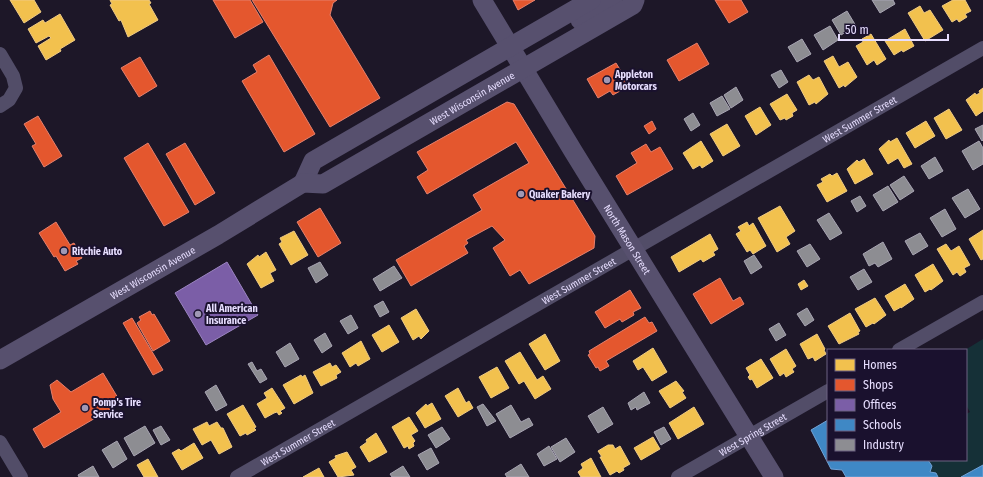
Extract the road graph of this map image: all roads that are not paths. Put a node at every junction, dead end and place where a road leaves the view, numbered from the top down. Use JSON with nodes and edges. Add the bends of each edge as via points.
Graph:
{"nodes":[{"id":1,"x":482,"y":0,"type":"edge"},
{"id":2,"x":590,"y":0,"type":"edge"},
{"id":3,"x":613,"y":0,"type":"edge"},
{"id":4,"x":635,"y":0,"type":"edge"},
{"id":5,"x":510,"y":47,"type":"junction"},
{"id":6,"x":983,"y":48,"type":"edge"},
{"id":7,"x":0,"y":54,"type":"edge"},
{"id":8,"x":523,"y":68,"type":"junction"},
{"id":9,"x":0,"y":106,"type":"edge"},
{"id":10,"x":350,"y":168,"type":"junction"},
{"id":11,"x":303,"y":183,"type":"junction"},
{"id":12,"x":633,"y":249,"type":"junction"},
{"id":13,"x":983,"y":302,"type":"edge"},
{"id":14,"x":901,"y":349,"type":"edge"},
{"id":15,"x":0,"y":360,"type":"edge"},
{"id":16,"x":827,"y":392,"type":"edge"},
{"id":17,"x":748,"y":436,"type":"junction"},
{"id":18,"x":0,"y":442,"type":"edge"},
{"id":19,"x":21,"y":477,"type":"edge"},
{"id":20,"x":238,"y":477,"type":"edge"},
{"id":21,"x":678,"y":477,"type":"edge"},
{"id":22,"x":774,"y":477,"type":"edge"}],
"edges":[{"from":1,"to":5,"type":"main road","name":"North Mason Street"},
{"from":2,"to":5,"type":"main road"},
{"from":3,"to":8,"type":"main road","via":[[540,43],[532,50]]},
{"from":4,"to":8,"type":"main road","name":"West Wisconsin Avenue","via":[[633,5]]},
{"from":5,"to":8,"type":"main road","name":"North Mason Street"},
{"from":5,"to":10,"type":"main road","via":[[491,72],[377,140]]},
{"from":5,"to":11,"type":"main road","via":[[313,162]]},
{"from":6,"to":12,"type":"street","name":"West Summer Street"},
{"from":7,"to":9,"type":"street","via":[[13,76],[16,88],[9,100]]},
{"from":8,"to":10,"type":"main road","name":"West Wisconsin Avenue"},
{"from":8,"to":12,"type":"main road","name":"North Mason Street"},
{"from":10,"to":11,"type":"main road","name":"West Wisconsin Avenue","via":[[323,184]]},
{"from":11,"to":15,"type":"main road","name":"West Wisconsin Avenue","via":[[218,235]]},
{"from":12,"to":17,"type":"main road","name":"North Mason Street"},
{"from":12,"to":20,"type":"street","name":"West Summer Street"},
{"from":13,"to":14,"type":"street"},
{"from":16,"to":17,"type":"street","name":"West Spring Street"},
{"from":17,"to":21,"type":"street","name":"West Spring Street"},
{"from":17,"to":22,"type":"main road","name":"North Mason Street"},
{"from":18,"to":19,"type":"street"}]}
